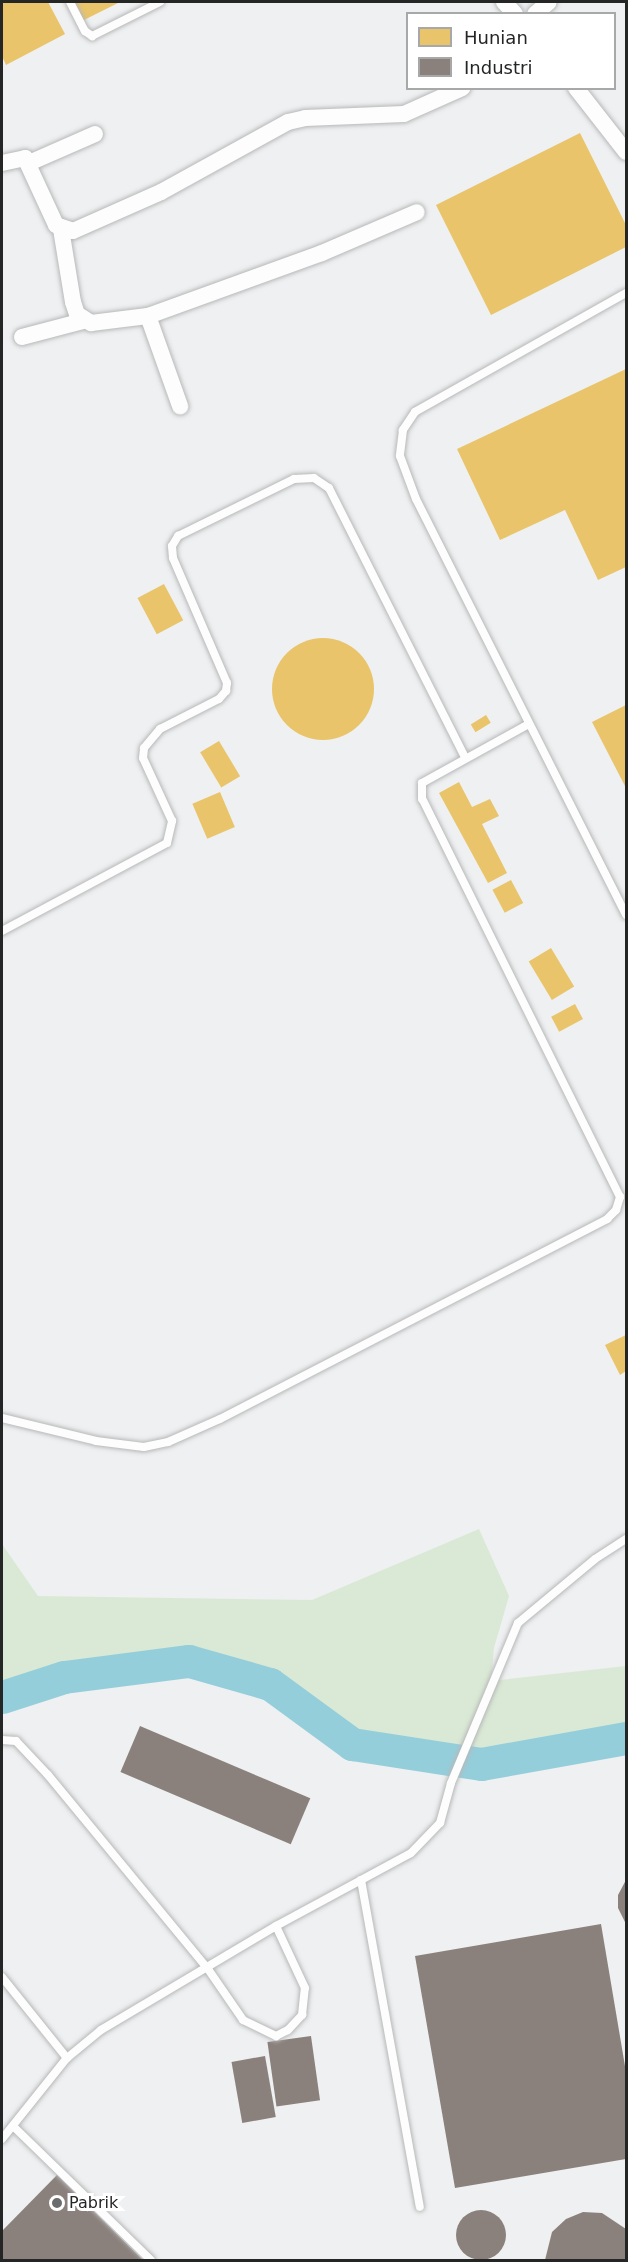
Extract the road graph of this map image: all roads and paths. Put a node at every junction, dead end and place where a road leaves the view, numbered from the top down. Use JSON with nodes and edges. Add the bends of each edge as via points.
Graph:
{"nodes":[{"id":1,"x":70,"y":2,"type":"edge"},
{"id":2,"x":160,"y":2,"type":"edge"},
{"id":3,"x":549,"y":2,"type":"edge"},
{"id":4,"x":537,"y":12,"type":"edge"},
{"id":5,"x":458,"y":90,"type":"edge"},
{"id":6,"x":578,"y":90,"type":"edge"},
{"id":7,"x":95,"y":134,"type":"dead end"},
{"id":8,"x":627,"y":152,"type":"edge"},
{"id":9,"x":2,"y":162,"type":"edge"},
{"id":10,"x":29,"y":163,"type":"junction"},
{"id":11,"x":417,"y":212,"type":"dead end"},
{"id":12,"x":61,"y":229,"type":"junction"},
{"id":13,"x":627,"y":293,"type":"edge"},
{"id":14,"x":148,"y":316,"type":"junction"},
{"id":15,"x":83,"y":321,"type":"junction"},
{"id":16,"x":22,"y":337,"type":"dead end"},
{"id":17,"x":180,"y":406,"type":"dead end"},
{"id":18,"x":529,"y":724,"type":"junction"},
{"id":19,"x":465,"y":757,"type":"junction"},
{"id":20,"x":627,"y":915,"type":"edge"},
{"id":21,"x":2,"y":931,"type":"edge"},
{"id":22,"x":2,"y":1418,"type":"edge"},
{"id":23,"x":627,"y":1539,"type":"edge"},
{"id":24,"x":2,"y":1740,"type":"edge"},
{"id":25,"x":361,"y":1880,"type":"junction"},
{"id":26,"x":276,"y":1926,"type":"junction"},
{"id":27,"x":208,"y":1969,"type":"junction"},
{"id":28,"x":2,"y":1977,"type":"edge"},
{"id":29,"x":67,"y":2058,"type":"junction"},
{"id":30,"x":14,"y":2127,"type":"junction"},
{"id":31,"x":2,"y":2139,"type":"edge"},
{"id":32,"x":420,"y":2207,"type":"dead end"},
{"id":33,"x":151,"y":2260,"type":"edge"}],
"edges":[{"from":1,"to":2,"type":"lane","via":[[85,31],[92,36]]},
{"from":3,"to":4,"type":"street"},
{"from":5,"to":12,"type":"street","via":[[404,114],[305,118],[288,123],[161,192],[73,231]]},
{"from":6,"to":8,"type":"street"},
{"from":7,"to":10,"type":"street"},
{"from":9,"to":10,"type":"street","via":[[21,156]]},
{"from":10,"to":12,"type":"street","via":[[51,217]]},
{"from":11,"to":14,"type":"street","via":[[322,253]]},
{"from":12,"to":15,"type":"street","via":[[73,302]]},
{"from":13,"to":18,"type":"lane","via":[[430,401],[415,412],[403,430],[400,456],[404,470]]},
{"from":14,"to":15,"type":"street"},
{"from":14,"to":17,"type":"street"},
{"from":15,"to":16,"type":"street"},
{"from":18,"to":19,"type":"lane"},
{"from":18,"to":20,"type":"lane"},
{"from":19,"to":21,"type":"lane","via":[[329,488],[314,478],[294,479],[178,537],[172,546],[173,558],[227,682],[219,699],[160,729],[144,748],[143,758],[172,821],[167,843]]},
{"from":19,"to":22,"type":"lane","via":[[422,783],[422,798],[620,1197],[616,1210],[252,1403],[168,1442],[144,1447],[96,1441]]},
{"from":23,"to":25,"type":"lane","via":[[595,1559],[518,1623],[451,1783],[440,1822],[411,1853]]},
{"from":24,"to":27,"type":"lane","via":[[16,1741],[48,1775]]},
{"from":25,"to":26,"type":"lane"},
{"from":25,"to":32,"type":"lane"},
{"from":26,"to":27,"type":"lane"},
{"from":26,"to":27,"type":"lane","via":[[305,1988],[302,2015],[288,2030],[276,2036],[243,2020]]},
{"from":27,"to":29,"type":"lane","via":[[101,2030]]},
{"from":28,"to":29,"type":"lane"},
{"from":29,"to":30,"type":"lane"},
{"from":30,"to":31,"type":"lane"},
{"from":30,"to":33,"type":"lane"}]}
